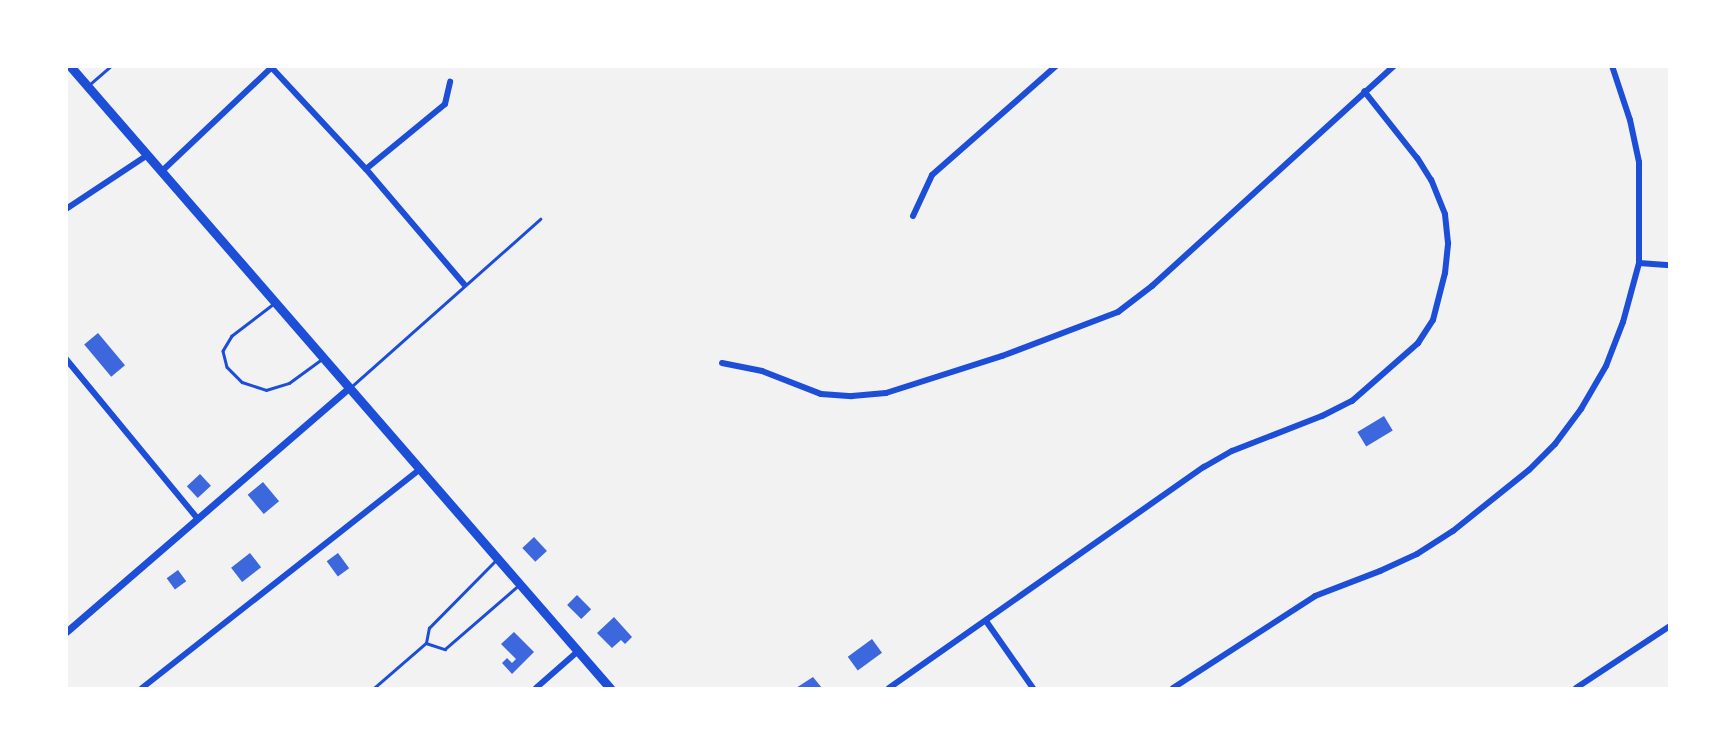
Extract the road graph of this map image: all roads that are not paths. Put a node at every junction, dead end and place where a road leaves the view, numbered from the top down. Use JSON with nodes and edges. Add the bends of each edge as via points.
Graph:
{"nodes":[{"id":1,"x":70,"y":66,"type":"edge"},
{"id":2,"x":111,"y":66,"type":"edge"},
{"id":3,"x":1056,"y":66,"type":"edge"},
{"id":4,"x":1394,"y":66,"type":"edge"},
{"id":5,"x":1612,"y":66,"type":"edge"},
{"id":6,"x":272,"y":67,"type":"edge"},
{"id":7,"x":450,"y":82,"type":"dead end"},
{"id":8,"x":87,"y":87,"type":"junction"},
{"id":9,"x":1364,"y":91,"type":"junction"},
{"id":10,"x":146,"y":156,"type":"junction"},
{"id":11,"x":366,"y":169,"type":"junction"},
{"id":12,"x":161,"y":172,"type":"junction"},
{"id":13,"x":66,"y":209,"type":"edge"},
{"id":14,"x":913,"y":216,"type":"dead end"},
{"id":15,"x":540,"y":219,"type":"dead end"},
{"id":16,"x":1639,"y":263,"type":"junction"},
{"id":17,"x":1670,"y":265,"type":"edge"},
{"id":18,"x":464,"y":284,"type":"junction"},
{"id":19,"x":274,"y":304,"type":"junction"},
{"id":20,"x":66,"y":359,"type":"edge"},
{"id":21,"x":322,"y":359,"type":"junction"},
{"id":22,"x":722,"y":363,"type":"dead end"},
{"id":23,"x":348,"y":389,"type":"junction"},
{"id":24,"x":418,"y":471,"type":"junction"},
{"id":25,"x":198,"y":519,"type":"junction"},
{"id":26,"x":496,"y":559,"type":"junction"},
{"id":27,"x":519,"y":585,"type":"junction"},
{"id":28,"x":986,"y":621,"type":"junction"},
{"id":29,"x":1670,"y":626,"type":"edge"},
{"id":30,"x":66,"y":632,"type":"edge"},
{"id":31,"x":426,"y":643,"type":"junction"},
{"id":32,"x":577,"y":652,"type":"junction"},
{"id":33,"x":142,"y":688,"type":"edge"},
{"id":34,"x":374,"y":688,"type":"edge"},
{"id":35,"x":536,"y":688,"type":"edge"},
{"id":36,"x":610,"y":688,"type":"edge"},
{"id":37,"x":889,"y":688,"type":"edge"},
{"id":38,"x":1033,"y":688,"type":"edge"},
{"id":39,"x":1173,"y":688,"type":"edge"},
{"id":40,"x":1576,"y":688,"type":"edge"}],
"edges":[{"from":1,"to":8,"type":"main road"},
{"from":2,"to":8,"type":"lane"},
{"from":3,"to":14,"type":"street","via":[[932,175]]},
{"from":4,"to":9,"type":"street"},
{"from":5,"to":16,"type":"street","via":[[1639,162]]},
{"from":6,"to":11,"type":"street"},
{"from":6,"to":12,"type":"street"},
{"from":7,"to":11,"type":"street","via":[[445,104]]},
{"from":8,"to":10,"type":"main road"},
{"from":9,"to":22,"type":"street","via":[[1153,286],[1118,312],[886,393],[821,394],[762,371]]},
{"from":9,"to":28,"type":"street","via":[[1431,180],[1445,214],[1448,243],[1440,299],[1418,343],[1352,401],[1204,467]]},
{"from":10,"to":12,"type":"main road"},
{"from":10,"to":13,"type":"street"},
{"from":11,"to":18,"type":"street"},
{"from":12,"to":19,"type":"main road"},
{"from":15,"to":18,"type":"lane"},
{"from":16,"to":17,"type":"street"},
{"from":16,"to":39,"type":"street","via":[[1606,366],[1575,418],[1529,470],[1418,554],[1306,601]]},
{"from":18,"to":23,"type":"lane"},
{"from":19,"to":21,"type":"main road"},
{"from":19,"to":21,"type":"lane","via":[[232,336],[223,351],[227,367],[242,382],[266,390],[289,383]]},
{"from":20,"to":25,"type":"street"},
{"from":21,"to":23,"type":"main road"},
{"from":23,"to":24,"type":"main road"},
{"from":23,"to":25,"type":"street"},
{"from":24,"to":26,"type":"main road"},
{"from":24,"to":33,"type":"street"},
{"from":25,"to":30,"type":"street"},
{"from":26,"to":27,"type":"main road"},
{"from":26,"to":31,"type":"lane","via":[[429,628]]},
{"from":27,"to":31,"type":"lane","via":[[445,649]]},
{"from":27,"to":32,"type":"main road"},
{"from":28,"to":37,"type":"street"},
{"from":28,"to":38,"type":"street"},
{"from":29,"to":40,"type":"street"},
{"from":31,"to":34,"type":"lane"},
{"from":32,"to":35,"type":"street"},
{"from":32,"to":36,"type":"main road"}]}
